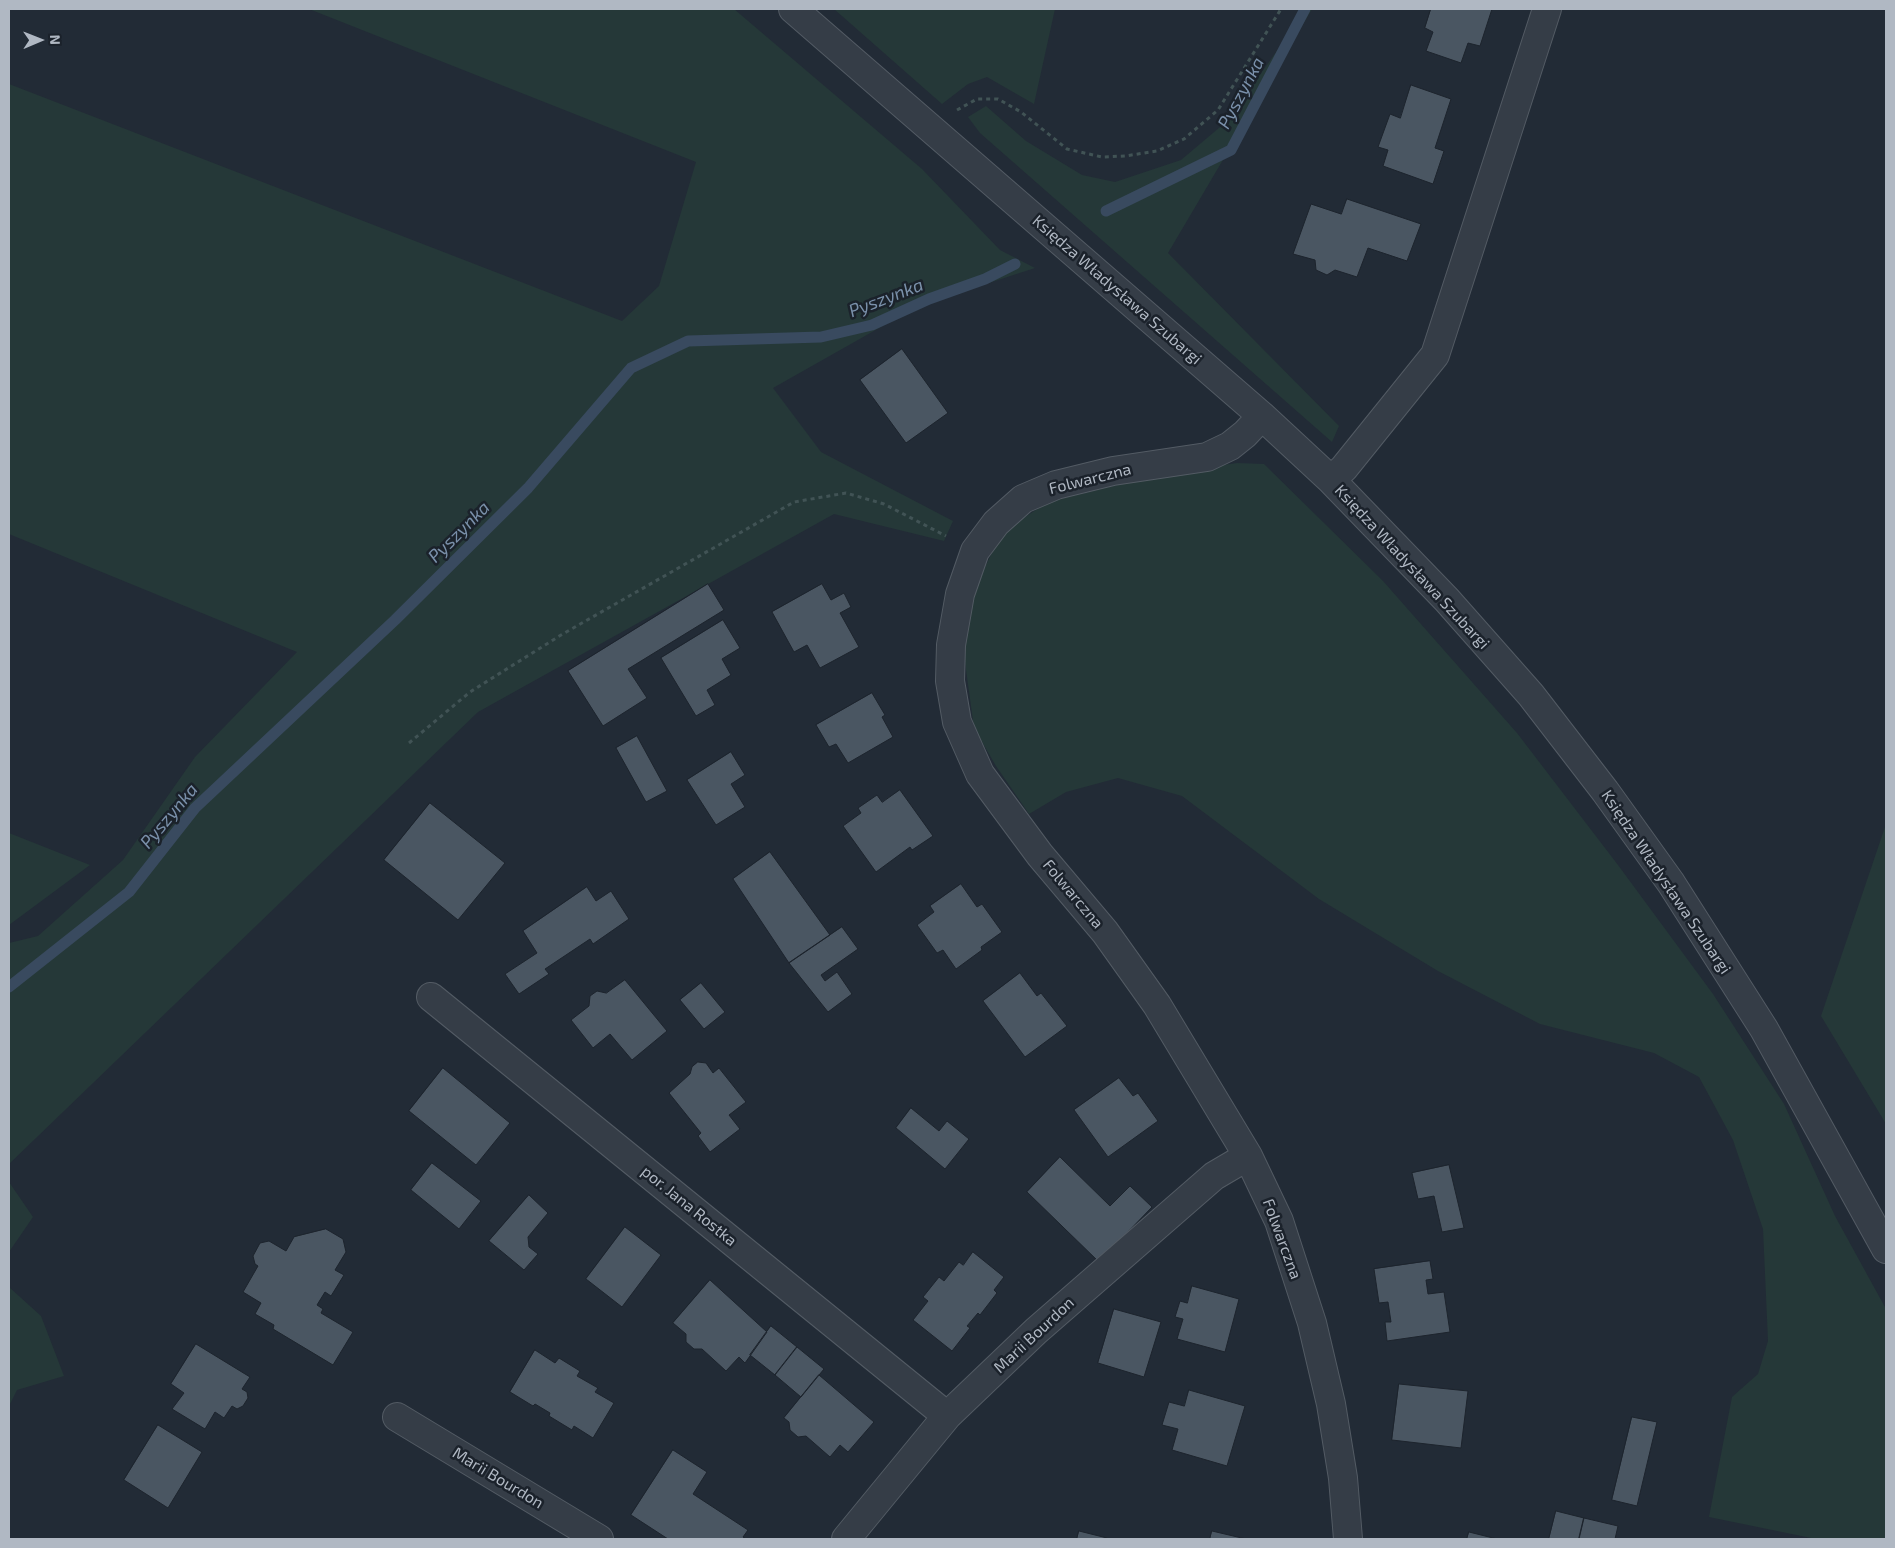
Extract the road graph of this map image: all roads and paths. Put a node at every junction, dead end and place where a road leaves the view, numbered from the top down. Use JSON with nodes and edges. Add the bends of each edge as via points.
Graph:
{"nodes":[{"id":1,"x":793,"y":9,"type":"edge"},
{"id":2,"x":1281,"y":9,"type":"edge"},
{"id":3,"x":1547,"y":9,"type":"edge"},
{"id":4,"x":934,"y":132,"type":"junction"},
{"id":5,"x":1262,"y":416,"type":"junction"},
{"id":6,"x":1331,"y":480,"type":"junction"},
{"id":7,"x":975,"y":551,"type":"junction"},
{"id":8,"x":410,"y":743,"type":"dead end"},
{"id":9,"x":431,"y":997,"type":"dead end"},
{"id":10,"x":1248,"y":1156,"type":"junction"},
{"id":11,"x":1886,"y":1249,"type":"edge"},
{"id":12,"x":397,"y":1416,"type":"dead end"},
{"id":13,"x":947,"y":1416,"type":"junction"},
{"id":14,"x":599,"y":1539,"type":"edge"},
{"id":15,"x":846,"y":1539,"type":"edge"},
{"id":16,"x":1348,"y":1539,"type":"edge"}],
"edges":[{"from":1,"to":4,"type":"street","name":"Księdza Władysława Szubargi"},
{"from":2,"to":4,"type":"path","via":[[1218,110],[1184,139],[1158,151],[1102,157],[1067,149],[1021,112],[998,99],[976,99],[959,109]]},
{"from":3,"to":6,"type":"street","via":[[1435,355]]},
{"from":4,"to":5,"type":"street","name":"Księdza Władysława Szubargi"},
{"from":5,"to":6,"type":"street","name":"Księdza Władysława Szubargi"},
{"from":5,"to":7,"type":"street","name":"Folwarczna","via":[[1230,446],[1207,457],[1113,471],[1056,485],[1022,499],[996,523]]},
{"from":6,"to":11,"type":"street","name":"Księdza Władysława Szubargi","via":[[1447,600],[1531,695],[1605,791],[1671,883],[1764,1029]]},
{"from":7,"to":8,"type":"path","via":[[884,504],[846,493],[794,502],[560,635],[470,692]]},
{"from":7,"to":10,"type":"street","name":"Folwarczna","via":[[960,594],[951,645],[950,681],[957,722],[980,774],[1040,855],[1105,932],[1157,1005]]},
{"from":9,"to":13,"type":"street","name":"por. Jana Rostka"},
{"from":10,"to":13,"type":"street","name":"Marii Bourdon","via":[[1214,1176],[1036,1331]]},
{"from":10,"to":16,"type":"street","name":"Folwarczna","via":[[1279,1221],[1312,1323],[1331,1404],[1343,1478]]},
{"from":12,"to":14,"type":"street","name":"Marii Bourdon"},
{"from":13,"to":15,"type":"street","name":"Marii Bourdon"}]}
